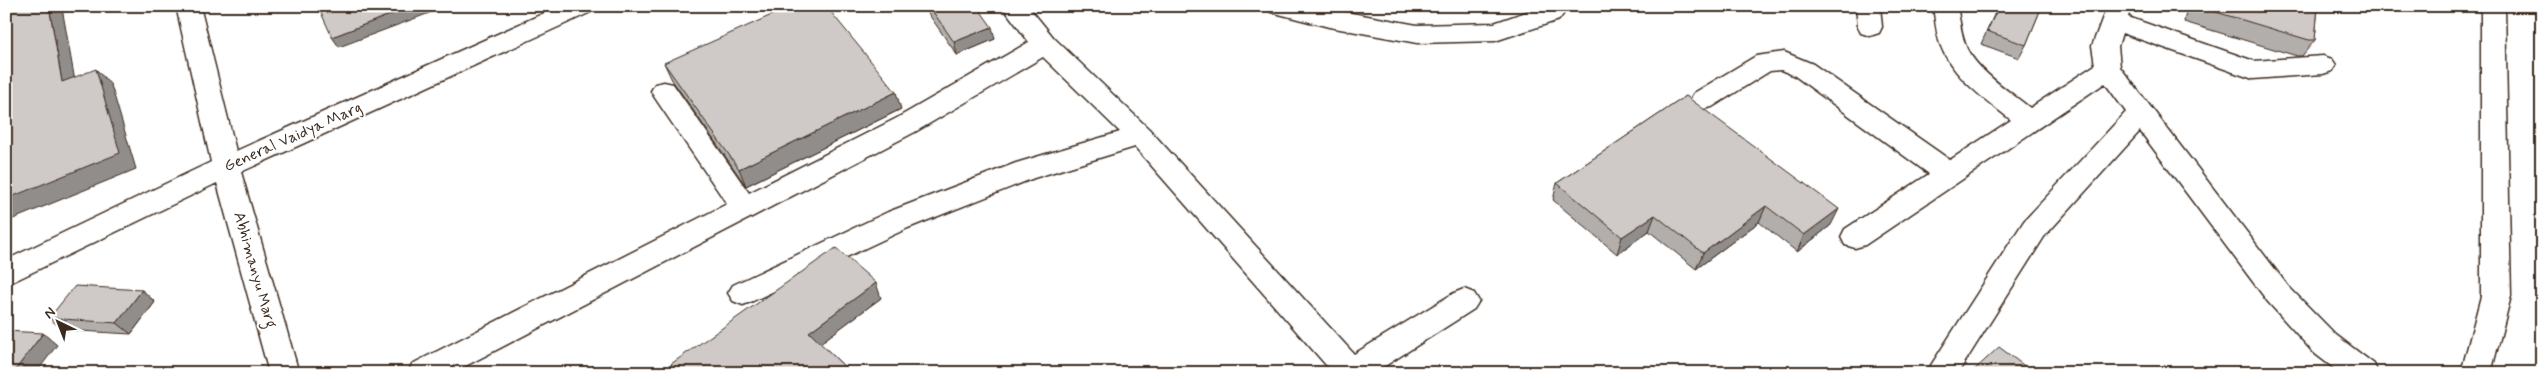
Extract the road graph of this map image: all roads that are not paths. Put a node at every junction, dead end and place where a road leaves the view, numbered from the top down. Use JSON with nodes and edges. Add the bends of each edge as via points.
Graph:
{"nodes":[{"id":1,"x":188,"y":6,"type":"edge"},
{"id":2,"x":582,"y":6,"type":"edge"},
{"id":3,"x":1014,"y":6,"type":"edge"},
{"id":4,"x":1280,"y":6,"type":"edge"},
{"id":5,"x":1557,"y":6,"type":"edge"},
{"id":6,"x":1946,"y":6,"type":"edge"},
{"id":7,"x":2493,"y":6,"type":"edge"},
{"id":8,"x":2116,"y":13,"type":"edge"},
{"id":9,"x":1045,"y":44,"type":"junction"},
{"id":10,"x":2323,"y":65,"type":"dead end"},
{"id":11,"x":2108,"y":69,"type":"junction"},
{"id":12,"x":664,"y":91,"type":"dead end"},
{"id":13,"x":1703,"y":100,"type":"dead end"},
{"id":14,"x":2140,"y":114,"type":"junction"},
{"id":15,"x":2029,"y":121,"type":"junction"},
{"id":16,"x":1140,"y":136,"type":"junction"},
{"id":17,"x":226,"y":167,"type":"junction"},
{"id":18,"x":1949,"y":174,"type":"junction"},
{"id":19,"x":745,"y":209,"type":"junction"},
{"id":20,"x":1855,"y":237,"type":"dead end"},
{"id":21,"x":6,"y":272,"type":"edge"},
{"id":22,"x":742,"y":292,"type":"dead end"},
{"id":23,"x":1464,"y":301,"type":"dead end"},
{"id":24,"x":1351,"y":372,"type":"edge"},
{"id":25,"x":284,"y":373,"type":"edge"},
{"id":26,"x":423,"y":373,"type":"edge"},
{"id":27,"x":1941,"y":373,"type":"edge"},
{"id":28,"x":2364,"y":373,"type":"edge"},
{"id":29,"x":2476,"y":373,"type":"edge"}],
"edges":[{"from":1,"to":17,"type":"street","name":"Abhimanyu Marg"},
{"from":2,"to":17,"type":"street","name":"General Vaidya Marg"},
{"from":3,"to":9,"type":"street"},
{"from":4,"to":5,"type":"street","via":[[1329,19],[1417,34],[1495,32],[1550,14]]},
{"from":6,"to":15,"type":"street","via":[[1951,40],[1958,55],[1970,70]]},
{"from":7,"to":29,"type":"street","via":[[2496,296]]},
{"from":8,"to":10,"type":"street","via":[[2253,70]]},
{"from":8,"to":11,"type":"street","via":[[2105,46]]},
{"from":9,"to":16,"type":"street"},
{"from":9,"to":19,"type":"street","via":[[906,125]]},
{"from":11,"to":14,"type":"street"},
{"from":11,"to":15,"type":"street"},
{"from":12,"to":19,"type":"street"},
{"from":13,"to":18,"type":"street","via":[[1764,62],[1784,61],[1804,70]]},
{"from":14,"to":27,"type":"street","via":[[2034,229]]},
{"from":14,"to":28,"type":"street","via":[[2278,294],[2325,344]]},
{"from":15,"to":18,"type":"street"},
{"from":16,"to":22,"type":"street","via":[[1026,170],[898,220]]},
{"from":16,"to":24,"type":"street"},
{"from":17,"to":21,"type":"street","name":"General Vaidya Marg"},
{"from":17,"to":25,"type":"street","name":"Abhimanyu Marg"},
{"from":18,"to":20,"type":"street"},
{"from":19,"to":26,"type":"street"},
{"from":23,"to":24,"type":"street"}]}
